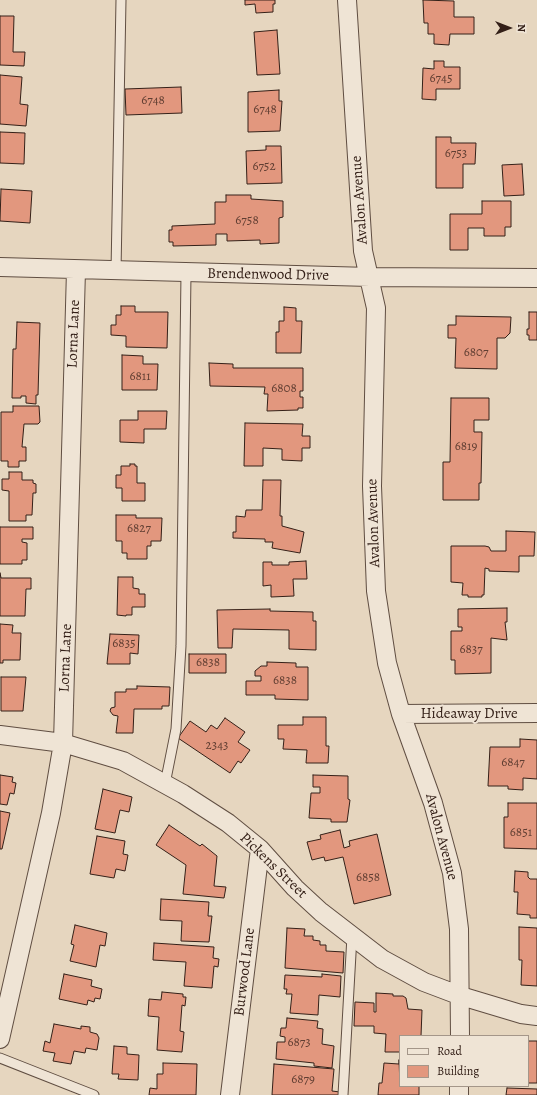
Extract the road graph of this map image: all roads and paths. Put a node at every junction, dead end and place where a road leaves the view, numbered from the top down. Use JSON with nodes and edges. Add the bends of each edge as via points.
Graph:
{"nodes":[{"id":1,"x":121,"y":0,"type":"edge"},
{"id":2,"x":347,"y":0,"type":"edge"},
{"id":3,"x":0,"y":267,"type":"edge"},
{"id":4,"x":76,"y":270,"type":"junction"},
{"id":5,"x":116,"y":271,"type":"junction"},
{"id":6,"x":186,"y":274,"type":"junction"},
{"id":7,"x":370,"y":278,"type":"junction"},
{"id":8,"x":537,"y":278,"type":"edge"},
{"id":9,"x":537,"y":713,"type":"edge"},
{"id":10,"x":401,"y":714,"type":"junction"},
{"id":11,"x":0,"y":735,"type":"edge"},
{"id":12,"x":63,"y":743,"type":"junction"},
{"id":13,"x":165,"y":784,"type":"junction"},
{"id":14,"x":260,"y":849,"type":"junction"},
{"id":15,"x":352,"y":936,"type":"junction"},
{"id":16,"x":461,"y":996,"type":"junction"},
{"id":17,"x":537,"y":1016,"type":"edge"},
{"id":18,"x":460,"y":1035,"type":"edge"},
{"id":19,"x":0,"y":1039,"type":"edge"},
{"id":20,"x":0,"y":1058,"type":"edge"},
{"id":21,"x":94,"y":1095,"type":"edge"},
{"id":22,"x":230,"y":1095,"type":"edge"},
{"id":23,"x":343,"y":1095,"type":"edge"}],
"edges":[{"from":1,"to":5,"type":"lane"},
{"from":2,"to":7,"type":"street","name":"Avalon Avenue","via":[[363,251]]},
{"from":3,"to":4,"type":"street","name":"Brendenwood Drive"},
{"from":4,"to":5,"type":"street","name":"Brendenwood Drive"},
{"from":4,"to":12,"type":"street","name":"Lorna Lane"},
{"from":5,"to":6,"type":"street","name":"Brendenwood Drive"},
{"from":6,"to":7,"type":"street","name":"Brendenwood Drive"},
{"from":6,"to":13,"type":"lane","via":[[181,646],[176,729]]},
{"from":7,"to":8,"type":"street","name":"Brendenwood Drive"},
{"from":7,"to":10,"type":"street","name":"Avalon Avenue","via":[[376,308],[372,486],[376,591],[387,663]]},
{"from":9,"to":10,"type":"street","name":"Hideaway Drive"},
{"from":10,"to":16,"type":"street","name":"Avalon Avenue","via":[[433,803],[452,873],[459,930]]},
{"from":11,"to":12,"type":"street","name":"Pickens Street"},
{"from":12,"to":13,"type":"street","name":"Pickens Street","via":[[123,761]]},
{"from":12,"to":19,"type":"street","name":"Lorna Lane","via":[[51,813]]},
{"from":13,"to":14,"type":"street","name":"Pickens Street","via":[[228,823]]},
{"from":14,"to":15,"type":"street","name":"Pickens Street","via":[[321,912]]},
{"from":14,"to":22,"type":"street","name":"Burwood Lane"},
{"from":15,"to":16,"type":"street","name":"Pickens Street","via":[[382,959],[424,982]]},
{"from":15,"to":23,"type":"lane"},
{"from":16,"to":17,"type":"street","name":"Pickens Street","via":[[521,1014]]},
{"from":16,"to":18,"type":"street","name":"Avalon Avenue"},
{"from":20,"to":21,"type":"lane"}]}
